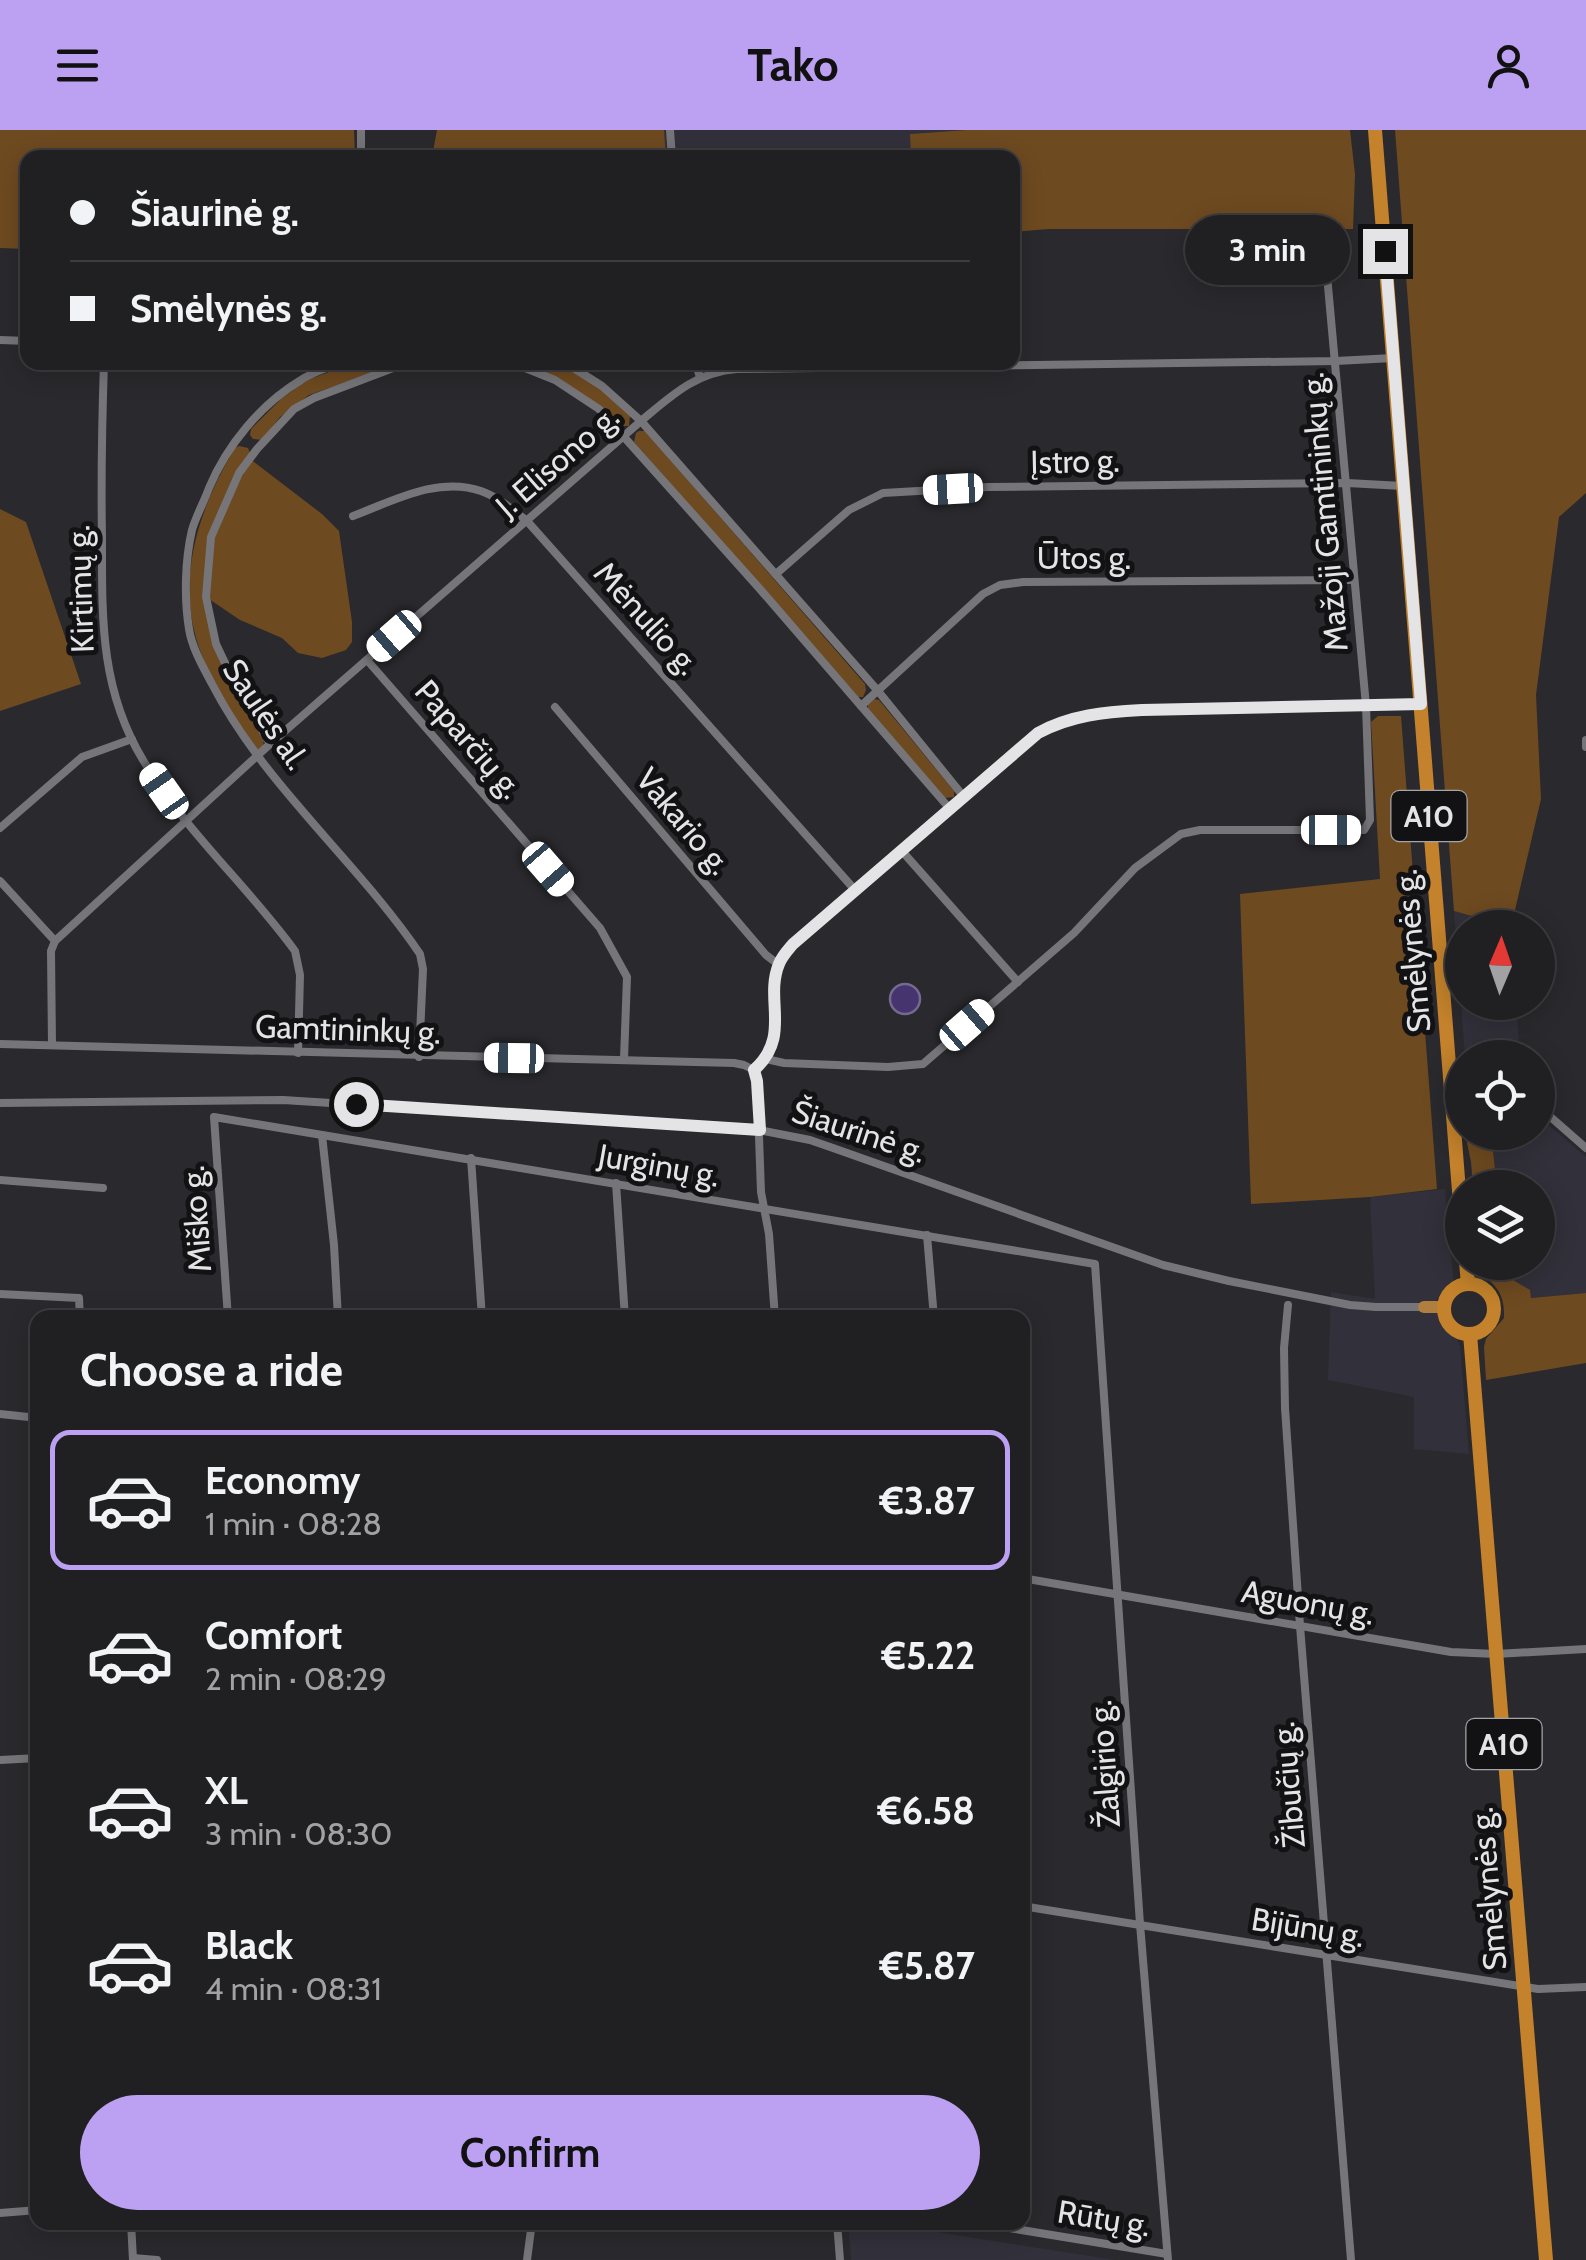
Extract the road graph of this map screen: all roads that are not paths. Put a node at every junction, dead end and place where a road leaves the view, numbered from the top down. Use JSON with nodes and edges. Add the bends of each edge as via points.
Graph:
{"nodes":[{"id":1,"x":1375,"y":130,"type":"edge"},
{"id":2,"x":1235,"y":252,"type":"dead end"},
{"id":3,"x":1393,"y":358,"type":"junction"},
{"id":4,"x":1336,"y":361,"type":"junction"},
{"id":5,"x":1020,"y":365,"type":"edge"},
{"id":6,"x":104,"y":370,"type":"edge"},
{"id":7,"x":324,"y":370,"type":"edge"},
{"id":8,"x":388,"y":370,"type":"edge"},
{"id":9,"x":530,"y":370,"type":"edge"},
{"id":10,"x":577,"y":370,"type":"edge"},
{"id":11,"x":697,"y":370,"type":"edge"},
{"id":12,"x":721,"y":370,"type":"edge"},
{"id":13,"x":700,"y":377,"type":"junction"},
{"id":14,"x":641,"y":421,"type":"junction"},
{"id":15,"x":240,"y":435,"type":"junction"},
{"id":16,"x":624,"y":436,"type":"junction"},
{"id":17,"x":257,"y":450,"type":"junction"},
{"id":18,"x":1347,"y":483,"type":"junction"},
{"id":19,"x":1403,"y":486,"type":"junction"},
{"id":20,"x":354,"y":516,"type":"dead end"},
{"id":21,"x":527,"y":520,"type":"junction"},
{"id":22,"x":776,"y":574,"type":"junction"},
{"id":23,"x":1354,"y":580,"type":"junction"},
{"id":24,"x":367,"y":660,"type":"junction"},
{"id":25,"x":878,"y":690,"type":"junction"},
{"id":26,"x":1421,"y":704,"type":"junction"},
{"id":27,"x":861,"y":706,"type":"junction"},
{"id":28,"x":1366,"y":706,"type":"junction"},
{"id":29,"x":555,"y":707,"type":"dead end"},
{"id":30,"x":132,"y":739,"type":"junction"},
{"id":31,"x":270,"y":744,"type":"junction"},
{"id":32,"x":257,"y":756,"type":"junction"},
{"id":33,"x":964,"y":796,"type":"junction"},
{"id":34,"x":950,"y":809,"type":"junction"},
{"id":35,"x":186,"y":822,"type":"junction"},
{"id":36,"x":0,"y":828,"type":"edge"},
{"id":37,"x":901,"y":850,"type":"junction"},
{"id":38,"x":0,"y":882,"type":"edge"},
{"id":39,"x":855,"y":890,"type":"junction"},
{"id":40,"x":55,"y":941,"type":"junction"},
{"id":41,"x":778,"y":964,"type":"junction"},
{"id":42,"x":1018,"y":982,"type":"junction"},
{"id":43,"x":1454,"y":1040,"type":"edge"},
{"id":44,"x":0,"y":1044,"type":"edge"},
{"id":45,"x":52,"y":1045,"type":"junction"},
{"id":46,"x":298,"y":1053,"type":"junction"},
{"id":47,"x":419,"y":1057,"type":"junction"},
{"id":48,"x":624,"y":1059,"type":"junction"},
{"id":49,"x":766,"y":1059,"type":"junction"},
{"id":50,"x":754,"y":1070,"type":"junction"},
{"id":51,"x":0,"y":1104,"type":"edge"},
{"id":52,"x":214,"y":1117,"type":"joint"},
{"id":53,"x":1555,"y":1121,"type":"edge"},
{"id":54,"x":760,"y":1130,"type":"junction"},
{"id":55,"x":322,"y":1135,"type":"junction"},
{"id":56,"x":1586,"y":1148,"type":"edge"},
{"id":57,"x":471,"y":1158,"type":"junction"},
{"id":58,"x":0,"y":1180,"type":"edge"},
{"id":59,"x":616,"y":1183,"type":"junction"},
{"id":60,"x":103,"y":1188,"type":"dead end"},
{"id":61,"x":764,"y":1209,"type":"junction"},
{"id":62,"x":927,"y":1235,"type":"junction"},
{"id":63,"x":1096,"y":1264,"type":"joint"},
{"id":64,"x":1468,"y":1280,"type":"edge"},
{"id":65,"x":1468,"y":1284,"type":"junction"},
{"id":66,"x":0,"y":1294,"type":"edge"},
{"id":67,"x":1288,"y":1305,"type":"dead end"},
{"id":68,"x":1424,"y":1307,"type":"joint"},
{"id":69,"x":1444,"y":1307,"type":"junction"},
{"id":70,"x":79,"y":1310,"type":"edge"},
{"id":71,"x":227,"y":1310,"type":"edge"},
{"id":72,"x":338,"y":1310,"type":"edge"},
{"id":73,"x":481,"y":1310,"type":"edge"},
{"id":74,"x":624,"y":1310,"type":"edge"},
{"id":75,"x":775,"y":1310,"type":"edge"},
{"id":76,"x":933,"y":1310,"type":"edge"},
{"id":77,"x":1470,"y":1334,"type":"junction"},
{"id":78,"x":0,"y":1414,"type":"edge"},
{"id":79,"x":30,"y":1417,"type":"edge"},
{"id":80,"x":1030,"y":1579,"type":"edge"},
{"id":81,"x":1118,"y":1595,"type":"junction"},
{"id":82,"x":1300,"y":1626,"type":"junction"},
{"id":83,"x":1586,"y":1649,"type":"edge"},
{"id":84,"x":1496,"y":1654,"type":"junction"},
{"id":85,"x":30,"y":1758,"type":"edge"},
{"id":86,"x":0,"y":1760,"type":"edge"},
{"id":87,"x":1030,"y":1907,"type":"edge"},
{"id":88,"x":1140,"y":1924,"type":"junction"},
{"id":89,"x":1326,"y":1957,"type":"junction"},
{"id":90,"x":1586,"y":1986,"type":"edge"},
{"id":91,"x":1524,"y":1987,"type":"junction"},
{"id":92,"x":30,"y":2210,"type":"edge"},
{"id":93,"x":0,"y":2212,"type":"edge"},
{"id":94,"x":131,"y":2230,"type":"edge"},
{"id":95,"x":531,"y":2230,"type":"edge"},
{"id":96,"x":838,"y":2230,"type":"edge"},
{"id":97,"x":1026,"y":2230,"type":"edge"},
{"id":98,"x":1168,"y":2257,"type":"edge"},
{"id":99,"x":133,"y":2259,"type":"edge"},
{"id":100,"x":157,"y":2260,"type":"edge"},
{"id":101,"x":527,"y":2260,"type":"edge"},
{"id":102,"x":840,"y":2260,"type":"edge"},
{"id":103,"x":1351,"y":2260,"type":"edge"},
{"id":104,"x":1546,"y":2260,"type":"edge"}],
"edges":[{"from":1,"to":3,"type":"highway","name":"Smėlynės g.","number":"A10"},
{"from":2,"to":4,"type":"street","name":"Mažoji Gamtininkų g.","via":[[1326,253]]},
{"from":3,"to":4,"type":"street","name":"J. Elisono g."},
{"from":3,"to":19,"type":"highway","name":"Smėlynės g.","number":"A10"},
{"from":4,"to":5,"type":"street","name":"J. Elisono g."},
{"from":4,"to":18,"type":"street","name":"Mažoji Gamtininkų g."},
{"from":6,"to":30,"type":"street","name":"Kirtimų g.","via":[[102,628],[108,674]]},
{"from":7,"to":15,"type":"street","name":"Saulės al.","via":[[277,397]]},
{"from":8,"to":17,"type":"street","name":"Saulės al.","via":[[294,409]]},
{"from":9,"to":16,"type":"street","via":[[581,396]]},
{"from":10,"to":14,"type":"street"},
{"from":11,"to":13,"type":"street"},
{"from":12,"to":13,"type":"street","name":"J. Elisono g."},
{"from":13,"to":14,"type":"street","name":"J. Elisono g."},
{"from":14,"to":16,"type":"street","name":"J. Elisono g."},
{"from":14,"to":22,"type":"street"},
{"from":15,"to":17,"type":"street"},
{"from":15,"to":32,"type":"street","name":"Saulės al.","via":[[192,529],[189,630],[225,710]]},
{"from":16,"to":21,"type":"street","name":"J. Elisono g."},
{"from":16,"to":27,"type":"street"},
{"from":17,"to":31,"type":"street","name":"Saulės al.","via":[[239,473],[212,536],[206,597],[216,644]]},
{"from":18,"to":19,"type":"street","name":"Įstro g."},
{"from":18,"to":22,"type":"street","name":"Įstro g.","via":[[883,493],[849,510]]},
{"from":18,"to":23,"type":"street","name":"Mažoji Gamtininkų g."},
{"from":19,"to":26,"type":"highway","name":"Smėlynės g.","number":"A10"},
{"from":20,"to":21,"type":"street","name":"Mėnulio g.","via":[[429,488],[454,486],[484,492]]},
{"from":21,"to":24,"type":"street","name":"J. Elisono g."},
{"from":21,"to":39,"type":"street","name":"Mėnulio g."},
{"from":22,"to":25,"type":"street"},
{"from":23,"to":25,"type":"street","name":"Ūtos g.","via":[[1000,585]]},
{"from":23,"to":28,"type":"street","name":"Mažoji Gamtininkų g."},
{"from":24,"to":31,"type":"street","name":"J. Elisono g."},
{"from":24,"to":48,"type":"street","name":"Paparčių g.","via":[[600,928],[627,977]]},
{"from":25,"to":27,"type":"street","name":"Ūtos g."},
{"from":25,"to":33,"type":"street"},
{"from":26,"to":28,"type":"street"},
{"from":26,"to":43,"type":"highway","name":"Smėlynės g.","number":"A10"},
{"from":27,"to":34,"type":"street"},
{"from":28,"to":33,"type":"street","via":[[1081,716],[1038,733]]},
{"from":28,"to":42,"type":"street","name":"Mažoji Gamtininkų g.","via":[[1370,820],[1364,830],[1181,834],[1134,868]]},
{"from":29,"to":41,"type":"street","name":"Vakario g."},
{"from":30,"to":35,"type":"street","name":"Kirtimų g."},
{"from":30,"to":36,"type":"street","via":[[82,757]]},
{"from":31,"to":32,"type":"street","name":"J. Elisono g."},
{"from":32,"to":35,"type":"street","name":"J. Elisono g."},
{"from":32,"to":47,"type":"street","name":"Saulės al.","via":[[420,954]]},
{"from":33,"to":34,"type":"street"},
{"from":34,"to":37,"type":"street"},
{"from":35,"to":40,"type":"street","name":"J. Elisono g."},
{"from":35,"to":46,"type":"street","name":"Kirtimų g.","via":[[295,951]]},
{"from":37,"to":39,"type":"street"},
{"from":37,"to":42,"type":"street"},
{"from":38,"to":40,"type":"street"},
{"from":39,"to":41,"type":"street"},
{"from":40,"to":45,"type":"street"},
{"from":41,"to":49,"type":"street","via":[[775,1030]]},
{"from":42,"to":49,"type":"street","name":"Mažoji Gamtininkų g.","via":[[923,1064]]},
{"from":44,"to":45,"type":"street","name":"Gamtininkų g."},
{"from":45,"to":46,"type":"street","name":"Gamtininkų g."},
{"from":46,"to":47,"type":"street","name":"Gamtininkų g."},
{"from":47,"to":48,"type":"street","name":"Gamtininkų g."},
{"from":48,"to":50,"type":"street","name":"Gamtininkų g."},
{"from":49,"to":50,"type":"street"},
{"from":50,"to":54,"type":"street"},
{"from":51,"to":54,"type":"street","name":"Šiaurinė g.","via":[[283,1100]]},
{"from":52,"to":55,"type":"street","name":"Jurginų g."},
{"from":52,"to":71,"type":"street","name":"Miško g."},
{"from":53,"to":56,"type":"street"},
{"from":54,"to":61,"type":"street"},
{"from":54,"to":68,"type":"street","name":"Šiaurinė g.","via":[[810,1140],[1192,1274],[1350,1304]]},
{"from":55,"to":57,"type":"street","name":"Jurginų g."},
{"from":55,"to":72,"type":"street"},
{"from":57,"to":59,"type":"street","name":"Jurginų g."},
{"from":57,"to":73,"type":"street"},
{"from":58,"to":60,"type":"street"},
{"from":59,"to":61,"type":"street","name":"Jurginų g."},
{"from":59,"to":74,"type":"street"},
{"from":61,"to":62,"type":"street","name":"Jurginų g."},
{"from":61,"to":75,"type":"street"},
{"from":62,"to":63,"type":"street","name":"Jurginų g."},
{"from":62,"to":76,"type":"street"},
{"from":63,"to":81,"type":"street","name":"Žalgirio g."},
{"from":64,"to":65,"type":"highway"},
{"from":65,"to":69,"type":"highway","via":[[1452,1291]]},
{"from":65,"to":77,"type":"highway","via":[[1485,1289],[1494,1310],[1487,1327]]},
{"from":66,"to":70,"type":"street","via":[[78,1298]]},
{"from":67,"to":82,"type":"street","name":"Žibučių g.","via":[[1285,1408]]},
{"from":68,"to":69,"type":"main road","name":"Šiaurinė g."},
{"from":69,"to":77,"type":"highway","via":[[1451,1326]]},
{"from":77,"to":84,"type":"highway","name":"Smėlynės g.","number":"A10"},
{"from":78,"to":79,"type":"street"},
{"from":80,"to":81,"type":"street","name":"Aguonų g."},
{"from":81,"to":82,"type":"street","name":"Aguonų g."},
{"from":81,"to":88,"type":"street","name":"Žalgirio g."},
{"from":82,"to":84,"type":"street","name":"Aguonų g."},
{"from":82,"to":89,"type":"street","name":"Žibučių g."},
{"from":83,"to":84,"type":"street","name":"Aguonų g."},
{"from":84,"to":91,"type":"highway","name":"Smėlynės g.","number":"A10"},
{"from":85,"to":86,"type":"street"},
{"from":87,"to":88,"type":"street","name":"Bijūnų g."},
{"from":88,"to":89,"type":"street","name":"Bijūnų g."},
{"from":88,"to":98,"type":"street","name":"Žalgirio g."},
{"from":89,"to":91,"type":"street","name":"Bijūnų g."},
{"from":89,"to":103,"type":"street","name":"Žibučių g."},
{"from":90,"to":91,"type":"street","name":"Bijūnų g."},
{"from":91,"to":104,"type":"highway","name":"Smėlynės g.","number":"A10"},
{"from":92,"to":93,"type":"street"},
{"from":94,"to":99,"type":"street"},
{"from":95,"to":101,"type":"street"},
{"from":96,"to":102,"type":"street"},
{"from":97,"to":98,"type":"street","name":"Rūtų g."},
{"from":99,"to":100,"type":"street"}]}
